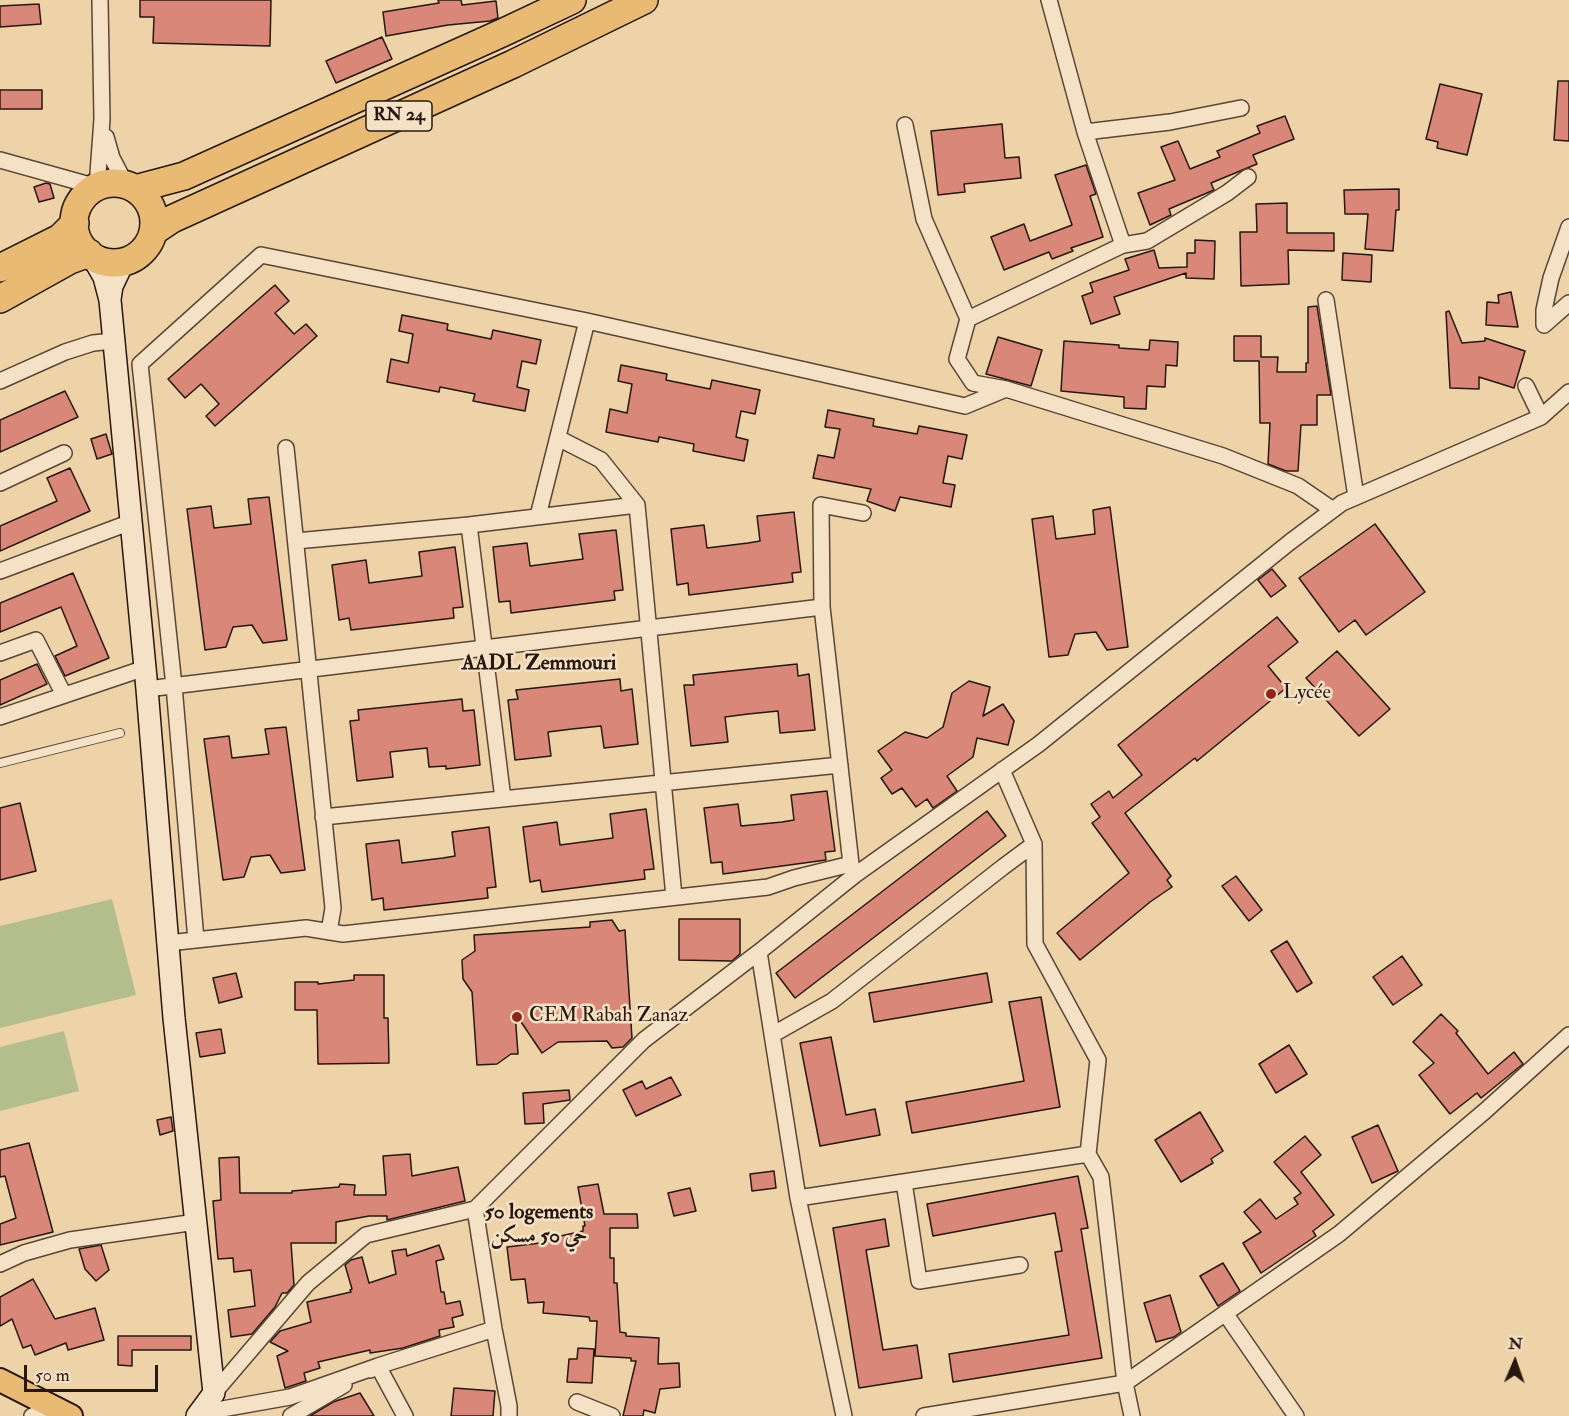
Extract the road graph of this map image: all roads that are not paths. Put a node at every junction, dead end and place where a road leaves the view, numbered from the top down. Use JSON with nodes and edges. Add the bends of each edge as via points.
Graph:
{"nodes":[{"id":1,"x":100,"y":0,"type":"edge"},
{"id":2,"x":572,"y":0,"type":"edge"},
{"id":3,"x":644,"y":0,"type":"edge"},
{"id":4,"x":1049,"y":0,"type":"edge"},
{"id":5,"x":1241,"y":108,"type":"dead end"},
{"id":6,"x":102,"y":119,"type":"junction"},
{"id":7,"x":905,"y":125,"type":"dead end"},
{"id":8,"x":1086,"y":132,"type":"junction"},
{"id":9,"x":0,"y":160,"type":"edge"},
{"id":10,"x":1248,"y":177,"type":"dead end"},
{"id":11,"x":97,"y":187,"type":"junction"},
{"id":12,"x":130,"y":187,"type":"junction"},
{"id":13,"x":75,"y":223,"type":"junction"},
{"id":14,"x":1569,"y":227,"type":"edge"},
{"id":15,"x":153,"y":231,"type":"junction"},
{"id":16,"x":1123,"y":246,"type":"junction"},
{"id":17,"x":90,"y":254,"type":"junction"},
{"id":18,"x":124,"y":261,"type":"junction"},
{"id":19,"x":0,"y":268,"type":"edge"},
{"id":20,"x":0,"y":299,"type":"edge"},
{"id":21,"x":110,"y":300,"type":"junction"},
{"id":22,"x":1326,"y":300,"type":"dead end"},
{"id":23,"x":1569,"y":303,"type":"edge"},
{"id":24,"x":968,"y":319,"type":"junction"},
{"id":25,"x":587,"y":321,"type":"junction"},
{"id":26,"x":114,"y":341,"type":"junction"},
{"id":27,"x":0,"y":381,"type":"edge"},
{"id":28,"x":973,"y":383,"type":"junction"},
{"id":29,"x":1526,"y":386,"type":"dead end"},
{"id":30,"x":1006,"y":389,"type":"junction"},
{"id":31,"x":1569,"y":392,"type":"edge"},
{"id":32,"x":965,"y":406,"type":"junction"},
{"id":33,"x":1541,"y":417,"type":"junction"},
{"id":34,"x":558,"y":438,"type":"junction"},
{"id":35,"x":286,"y":448,"type":"dead end"},
{"id":36,"x":64,"y":453,"type":"dead end"},
{"id":37,"x":0,"y":483,"type":"edge"},
{"id":38,"x":1356,"y":497,"type":"junction"},
{"id":39,"x":637,"y":506,"type":"junction"},
{"id":40,"x":1333,"y":510,"type":"junction"},
{"id":41,"x":863,"y":513,"type":"dead end"},
{"id":42,"x":538,"y":516,"type":"junction"},
{"id":43,"x":131,"y":522,"type":"junction"},
{"id":44,"x":469,"y":525,"type":"junction"},
{"id":45,"x":296,"y":541,"type":"junction"},
{"id":46,"x":0,"y":571,"type":"edge"},
{"id":47,"x":822,"y":607,"type":"junction"},
{"id":48,"x":648,"y":628,"type":"junction"},
{"id":49,"x":485,"y":648,"type":"junction"},
{"id":50,"x":0,"y":652,"type":"edge"},
{"id":51,"x":145,"y":668,"type":"junction"},
{"id":52,"x":309,"y":670,"type":"junction"},
{"id":53,"x":174,"y":686,"type":"junction"},
{"id":54,"x":147,"y":689,"type":"junction"},
{"id":55,"x":64,"y":695,"type":"junction"},
{"id":56,"x":0,"y":717,"type":"edge"},
{"id":57,"x":120,"y":733,"type":"dead end"},
{"id":58,"x":0,"y":763,"type":"edge"},
{"id":59,"x":840,"y":765,"type":"junction"},
{"id":60,"x":1002,"y":770,"type":"junction"},
{"id":61,"x":662,"y":783,"type":"junction"},
{"id":62,"x":503,"y":799,"type":"junction"},
{"id":63,"x":323,"y":817,"type":"junction"},
{"id":64,"x":1034,"y":844,"type":"junction"},
{"id":65,"x":853,"y":869,"type":"junction"},
{"id":66,"x":674,"y":897,"type":"junction"},
{"id":67,"x":329,"y":932,"type":"junction"},
{"id":68,"x":196,"y":940,"type":"junction"},
{"id":69,"x":168,"y":943,"type":"junction"},
{"id":70,"x":759,"y":952,"type":"junction"},
{"id":71,"x":772,"y":1035,"type":"junction"},
{"id":72,"x":1569,"y":1035,"type":"edge"},
{"id":73,"x":1088,"y":1154,"type":"junction"},
{"id":74,"x":904,"y":1182,"type":"junction"},
{"id":75,"x":798,"y":1198,"type":"junction"},
{"id":76,"x":476,"y":1209,"type":"junction"},
{"id":77,"x":196,"y":1222,"type":"junction"},
{"id":78,"x":0,"y":1264,"type":"edge"},
{"id":79,"x":1020,"y":1265,"type":"dead end"},
{"id":80,"x":1225,"y":1313,"type":"junction"},
{"id":81,"x":494,"y":1329,"type":"junction"},
{"id":82,"x":378,"y":1366,"type":"junction"},
{"id":83,"x":0,"y":1380,"type":"edge"},
{"id":84,"x":1125,"y":1383,"type":"junction"},
{"id":85,"x":214,"y":1393,"type":"junction"},
{"id":86,"x":577,"y":1402,"type":"dead end"},
{"id":87,"x":52,"y":1413,"type":"edge"},
{"id":88,"x":198,"y":1414,"type":"edge"},
{"id":89,"x":291,"y":1416,"type":"edge"},
{"id":90,"x":405,"y":1416,"type":"edge"},
{"id":91,"x":509,"y":1416,"type":"edge"},
{"id":92,"x":612,"y":1416,"type":"edge"},
{"id":93,"x":843,"y":1416,"type":"edge"},
{"id":94,"x":924,"y":1416,"type":"edge"},
{"id":95,"x":1132,"y":1416,"type":"edge"},
{"id":96,"x":1296,"y":1416,"type":"edge"}],
"edges":[{"from":1,"to":6,"type":"street"},
{"from":2,"to":12,"type":"highway","number":"RN 24","via":[[184,176]]},
{"from":3,"to":15,"type":"highway","number":"RN 24"},
{"from":4,"to":8,"type":"street"},
{"from":5,"to":8,"type":"street"},
{"from":6,"to":11,"type":"street"},
{"from":6,"to":12,"type":"street","via":[[112,158]]},
{"from":7,"to":24,"type":"street","via":[[924,219]]},
{"from":8,"to":16,"type":"street"},
{"from":9,"to":11,"type":"street"},
{"from":10,"to":16,"type":"street","via":[[1147,241]]},
{"from":11,"to":12,"type":"highway"},
{"from":11,"to":13,"type":"highway","via":[[81,202]]},
{"from":12,"to":15,"type":"highway","via":[[151,207]]},
{"from":13,"to":17,"type":"highway","via":[[81,245]]},
{"from":13,"to":19,"type":"highway","via":[[60,238]]},
{"from":14,"to":23,"type":"street","via":[[1551,278],[1544,325]]},
{"from":15,"to":18,"type":"highway","via":[[143,250]]},
{"from":16,"to":24,"type":"street"},
{"from":17,"to":18,"type":"highway","via":[[108,262]]},
{"from":17,"to":20,"type":"highway","via":[[70,260]]},
{"from":17,"to":21,"type":"street","via":[[104,277]]},
{"from":18,"to":21,"type":"street"},
{"from":21,"to":26,"type":"street"},
{"from":22,"to":38,"type":"street"},
{"from":24,"to":28,"type":"street","via":[[957,358]]},
{"from":25,"to":32,"type":"street"},
{"from":25,"to":34,"type":"street"},
{"from":25,"to":53,"type":"street","via":[[261,255],[140,364]]},
{"from":26,"to":27,"type":"street","via":[[65,352]]},
{"from":26,"to":43,"type":"street"},
{"from":28,"to":30,"type":"street"},
{"from":28,"to":32,"type":"street"},
{"from":29,"to":33,"type":"street"},
{"from":30,"to":32,"type":"street"},
{"from":30,"to":40,"type":"street","via":[[1223,456],[1298,486]]},
{"from":31,"to":33,"type":"street"},
{"from":33,"to":38,"type":"street"},
{"from":34,"to":39,"type":"street","via":[[601,460]]},
{"from":34,"to":42,"type":"street"},
{"from":35,"to":45,"type":"street"},
{"from":36,"to":37,"type":"street"},
{"from":38,"to":40,"type":"street"},
{"from":39,"to":42,"type":"street"},
{"from":39,"to":48,"type":"street"},
{"from":40,"to":60,"type":"street"},
{"from":41,"to":47,"type":"street","via":[[821,504]]},
{"from":42,"to":44,"type":"street"},
{"from":43,"to":46,"type":"street"},
{"from":43,"to":51,"type":"street"},
{"from":44,"to":45,"type":"street"},
{"from":44,"to":49,"type":"street"},
{"from":45,"to":52,"type":"street"},
{"from":47,"to":48,"type":"street"},
{"from":47,"to":59,"type":"street"},
{"from":48,"to":49,"type":"street"},
{"from":48,"to":61,"type":"street"},
{"from":49,"to":52,"type":"street"},
{"from":49,"to":62,"type":"street"},
{"from":50,"to":55,"type":"street","via":[[36,640]]},
{"from":51,"to":54,"type":"street"},
{"from":51,"to":55,"type":"street"},
{"from":52,"to":53,"type":"street"},
{"from":52,"to":63,"type":"street"},
{"from":53,"to":54,"type":"street"},
{"from":53,"to":68,"type":"street"},
{"from":54,"to":69,"type":"street"},
{"from":55,"to":56,"type":"street"},
{"from":57,"to":58,"type":"lane"},
{"from":59,"to":61,"type":"street"},
{"from":59,"to":65,"type":"street"},
{"from":60,"to":64,"type":"street"},
{"from":60,"to":65,"type":"street"},
{"from":61,"to":62,"type":"street"},
{"from":61,"to":66,"type":"street"},
{"from":62,"to":63,"type":"street"},
{"from":63,"to":67,"type":"street","via":[[333,908]]},
{"from":64,"to":71,"type":"street","via":[[832,1001]]},
{"from":64,"to":73,"type":"street","via":[[1035,944],[1098,1060]]},
{"from":65,"to":66,"type":"street","via":[[794,878],[768,887]]},
{"from":65,"to":70,"type":"street"},
{"from":66,"to":67,"type":"street","via":[[343,934]]},
{"from":67,"to":68,"type":"street","via":[[306,928]]},
{"from":68,"to":69,"type":"street"},
{"from":69,"to":77,"type":"street"},
{"from":70,"to":71,"type":"street"},
{"from":70,"to":76,"type":"street","via":[[644,1040]]},
{"from":71,"to":75,"type":"street"},
{"from":72,"to":80,"type":"street","via":[[1339,1234]]},
{"from":73,"to":74,"type":"street"},
{"from":73,"to":84,"type":"street","via":[[1101,1177]]},
{"from":74,"to":75,"type":"street"},
{"from":74,"to":79,"type":"street","via":[[919,1281]]},
{"from":75,"to":93,"type":"street"},
{"from":76,"to":81,"type":"street"},
{"from":76,"to":85,"type":"street","via":[[366,1235],[308,1283]]},
{"from":77,"to":78,"type":"street","via":[[70,1240]]},
{"from":77,"to":85,"type":"street"},
{"from":80,"to":84,"type":"street"},
{"from":80,"to":96,"type":"street"},
{"from":81,"to":82,"type":"street"},
{"from":81,"to":91,"type":"street"},
{"from":82,"to":88,"type":"street","via":[[290,1398]]},
{"from":82,"to":89,"type":"street"},
{"from":82,"to":90,"type":"street"},
{"from":83,"to":87,"type":"main road"},
{"from":84,"to":94,"type":"street"},
{"from":84,"to":95,"type":"street"},
{"from":85,"to":88,"type":"street"},
{"from":86,"to":92,"type":"street"}]}
